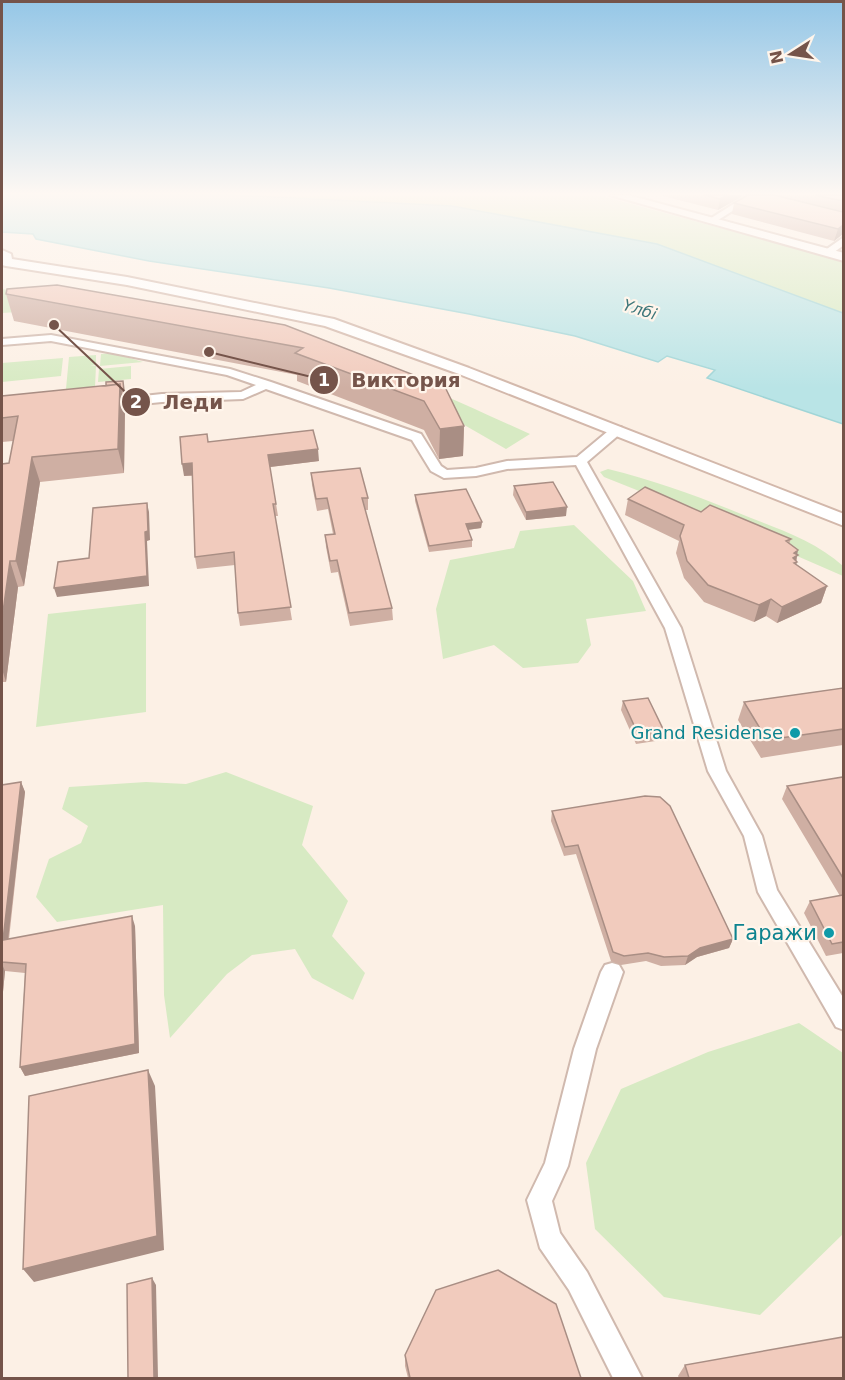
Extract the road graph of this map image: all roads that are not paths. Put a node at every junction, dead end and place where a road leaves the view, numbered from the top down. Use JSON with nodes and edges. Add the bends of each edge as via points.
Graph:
{"nodes":[{"id":1,"x":3,"y":260,"type":"edge"},
{"id":2,"x":2,"y":342,"type":"edge"},
{"id":3,"x":267,"y":384,"type":"junction"},
{"id":4,"x":93,"y":405,"type":"edge"},
{"id":5,"x":617,"y":430,"type":"junction"},
{"id":6,"x":580,"y":461,"type":"junction"},
{"id":7,"x":843,"y":521,"type":"edge"},
{"id":8,"x":612,"y":972,"type":"dead end"},
{"id":9,"x":843,"y":1020,"type":"edge"},
{"id":10,"x":628,"y":1378,"type":"edge"}],
"edges":[{"from":1,"to":5,"type":"main road","via":[[127,280],[329,322]]},
{"from":2,"to":3,"type":"street","via":[[51,338],[230,372]]},
{"from":3,"to":4,"type":"street","via":[[243,395]]},
{"from":3,"to":6,"type":"street","via":[[417,437],[444,474]]},
{"from":5,"to":6,"type":"street"},
{"from":5,"to":7,"type":"main road"},
{"from":6,"to":9,"type":"street","via":[[673,628],[717,771],[753,836],[768,892]]},
{"from":8,"to":10,"type":"street","via":[[585,1049],[556,1166],[539,1200],[549,1239],[578,1281]]}]}
